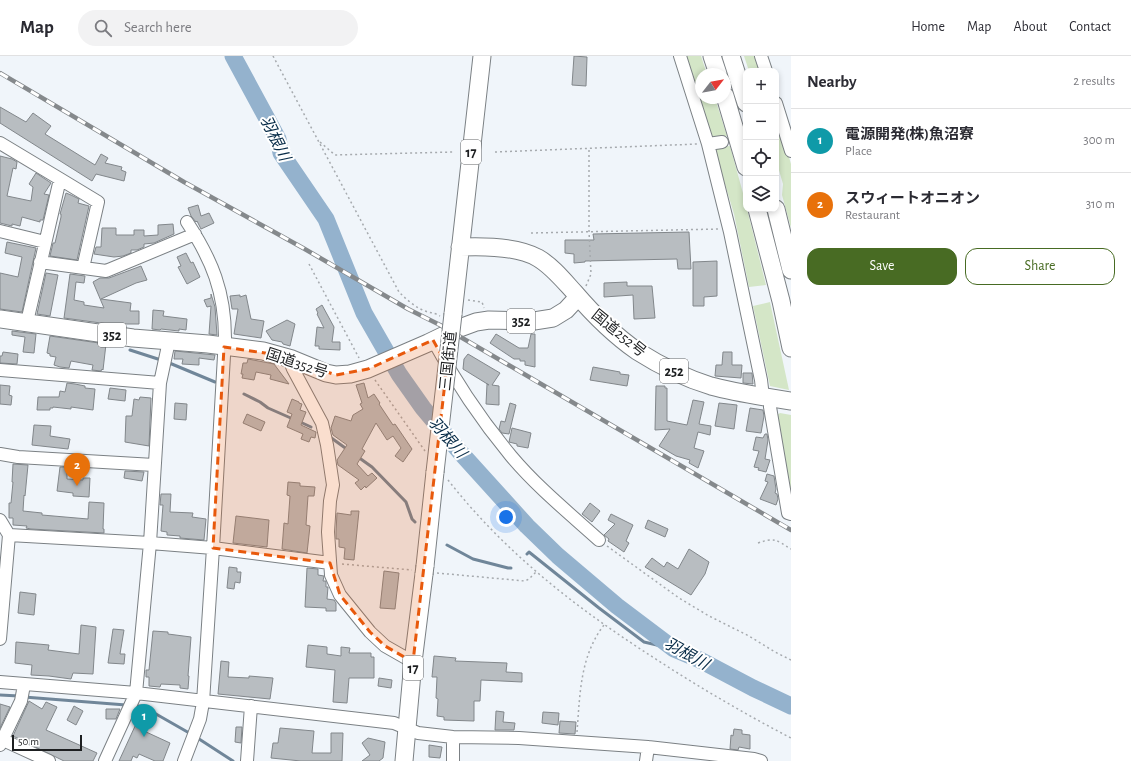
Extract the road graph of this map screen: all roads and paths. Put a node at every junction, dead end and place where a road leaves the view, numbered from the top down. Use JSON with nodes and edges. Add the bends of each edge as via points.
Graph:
{"nodes":[{"id":1,"x":272,"y":56,"type":"edge"},
{"id":2,"x":482,"y":56,"type":"edge"},
{"id":3,"x":680,"y":56,"type":"edge"},
{"id":4,"x":712,"y":56,"type":"edge"},
{"id":5,"x":731,"y":56,"type":"edge"},
{"id":6,"x":761,"y":56,"type":"edge"},
{"id":7,"x":716,"y":68,"type":"edge"},
{"id":8,"x":765,"y":68,"type":"edge"},
{"id":9,"x":743,"y":94,"type":"edge"},
{"id":10,"x":727,"y":104,"type":"edge"},
{"id":11,"x":776,"y":104,"type":"edge"},
{"id":12,"x":318,"y":141,"type":"junction"},
{"id":13,"x":722,"y":142,"type":"dead end"},
{"id":14,"x":0,"y":143,"type":"edge"},
{"id":15,"x":708,"y":144,"type":"junction"},
{"id":16,"x":590,"y":148,"type":"junction"},
{"id":17,"x":791,"y":151,"type":"edge"},
{"id":18,"x":453,"y":152,"type":"dead end"},
{"id":19,"x":495,"y":152,"type":"dead end"},
{"id":20,"x":743,"y":158,"type":"edge"},
{"id":21,"x":60,"y":179,"type":"junction"},
{"id":22,"x":759,"y":212,"type":"edge"},
{"id":23,"x":777,"y":212,"type":"edge"},
{"id":24,"x":187,"y":222,"type":"dead end"},
{"id":25,"x":729,"y":229,"type":"junction"},
{"id":26,"x":589,"y":231,"type":"junction"},
{"id":27,"x":0,"y":232,"type":"edge"},
{"id":28,"x":531,"y":233,"type":"dead end"},
{"id":29,"x":196,"y":234,"type":"junction"},
{"id":30,"x":45,"y":242,"type":"junction"},
{"id":31,"x":460,"y":247,"type":"junction"},
{"id":32,"x":40,"y":262,"type":"junction"},
{"id":33,"x":309,"y":264,"type":"dead end"},
{"id":34,"x":84,"y":268,"type":"junction"},
{"id":35,"x":791,"y":270,"type":"edge"},
{"id":36,"x":578,"y":297,"type":"junction"},
{"id":37,"x":467,"y":300,"type":"dead end"},
{"id":38,"x":487,"y":313,"type":"dead end"},
{"id":39,"x":0,"y":319,"type":"edge"},
{"id":40,"x":26,"y":322,"type":"junction"},
{"id":41,"x":455,"y":322,"type":"junction"},
{"id":42,"x":169,"y":341,"type":"junction"},
{"id":43,"x":430,"y":342,"type":"junction"},
{"id":44,"x":224,"y":346,"type":"junction"},
{"id":45,"x":791,"y":348,"type":"edge"},
{"id":46,"x":355,"y":349,"type":"dead end"},
{"id":47,"x":292,"y":360,"type":"junction"},
{"id":48,"x":370,"y":368,"type":"junction"},
{"id":49,"x":0,"y":370,"type":"edge"},
{"id":50,"x":160,"y":383,"type":"junction"},
{"id":51,"x":766,"y":397,"type":"junction"},
{"id":52,"x":791,"y":401,"type":"edge"},
{"id":53,"x":425,"y":451,"type":"dead end"},
{"id":54,"x":0,"y":454,"type":"edge"},
{"id":55,"x":154,"y":465,"type":"junction"},
{"id":56,"x":442,"y":476,"type":"junction"},
{"id":57,"x":791,"y":514,"type":"edge"},
{"id":58,"x":0,"y":520,"type":"edge"},
{"id":59,"x":9,"y":536,"type":"junction"},
{"id":60,"x":599,"y":540,"type":"joint"},
{"id":61,"x":150,"y":543,"type":"junction"},
{"id":62,"x":758,"y":543,"type":"dead end"},
{"id":63,"x":213,"y":548,"type":"junction"},
{"id":64,"x":791,"y":549,"type":"edge"},
{"id":65,"x":0,"y":560,"type":"edge"},
{"id":66,"x":330,"y":563,"type":"junction"},
{"id":67,"x":604,"y":626,"type":"junction"},
{"id":68,"x":0,"y":639,"type":"edge"},
{"id":69,"x":791,"y":660,"type":"edge"},
{"id":70,"x":413,"y":662,"type":"junction"},
{"id":71,"x":0,"y":682,"type":"edge"},
{"id":72,"x":24,"y":685,"type":"junction"},
{"id":73,"x":136,"y":693,"type":"junction"},
{"id":74,"x":203,"y":702,"type":"junction"},
{"id":75,"x":251,"y":706,"type":"junction"},
{"id":76,"x":407,"y":728,"type":"junction"},
{"id":77,"x":453,"y":737,"type":"junction"},
{"id":78,"x":791,"y":738,"type":"edge"},
{"id":79,"x":1,"y":742,"type":"edge"},
{"id":80,"x":576,"y":742,"type":"junction"},
{"id":81,"x":648,"y":747,"type":"junction"},
{"id":82,"x":49,"y":761,"type":"edge"},
{"id":83,"x":105,"y":761,"type":"edge"},
{"id":84,"x":184,"y":761,"type":"edge"},
{"id":85,"x":247,"y":761,"type":"edge"},
{"id":86,"x":404,"y":761,"type":"edge"},
{"id":87,"x":453,"y":761,"type":"edge"},
{"id":88,"x":646,"y":761,"type":"edge"},
{"id":89,"x":761,"y":761,"type":"edge"}],
"edges":[{"from":1,"to":12,"type":"path"},
{"from":2,"to":31,"type":"highway","name":"三国街道","number":"17"},
{"from":3,"to":15,"type":"street"},
{"from":4,"to":7,"type":"highway"},
{"from":5,"to":9,"type":"highway"},
{"from":6,"to":8,"type":"street"},
{"from":10,"to":20,"type":"highway"},
{"from":11,"to":17,"type":"street"},
{"from":12,"to":18,"type":"path","via":[[335,155]]},
{"from":12,"to":41,"type":"path","via":[[399,292],[410,303]]},
{"from":13,"to":15,"type":"street"},
{"from":14,"to":21,"type":"street"},
{"from":15,"to":16,"type":"path"},
{"from":15,"to":25,"type":"street"},
{"from":16,"to":19,"type":"path"},
{"from":16,"to":26,"type":"path"},
{"from":21,"to":30,"type":"street"},
{"from":21,"to":34,"type":"street","via":[[98,202]]},
{"from":22,"to":45,"type":"highway"},
{"from":23,"to":35,"type":"highway"},
{"from":24,"to":29,"type":"street"},
{"from":25,"to":26,"type":"path"},
{"from":25,"to":51,"type":"street"},
{"from":26,"to":28,"type":"path"},
{"from":26,"to":36,"type":"path","via":[[591,274],[589,282]]},
{"from":27,"to":30,"type":"street"},
{"from":29,"to":34,"type":"street","via":[[106,271]]},
{"from":29,"to":44,"type":"street","via":[[220,289],[225,319]]},
{"from":30,"to":32,"type":"street"},
{"from":31,"to":36,"type":"highway","name":"国道252号","number":"252","via":[[498,248],[538,258]]},
{"from":31,"to":41,"type":"highway","name":"三国街道","number":"17"},
{"from":32,"to":34,"type":"street"},
{"from":32,"to":40,"type":"street"},
{"from":33,"to":46,"type":"path"},
{"from":36,"to":41,"type":"highway","name":"国道352号","number":"352","via":[[566,310],[553,318],[534,321]]},
{"from":36,"to":51,"type":"highway","name":"国道252号","number":"252","via":[[622,339],[664,366],[710,385]]},
{"from":37,"to":38,"type":"path","via":[[482,302]]},
{"from":39,"to":40,"type":"highway","name":"国道352号","number":"352"},
{"from":40,"to":42,"type":"highway","name":"国道352号","number":"352"},
{"from":41,"to":43,"type":"highway","name":"国道352号","number":"352"},
{"from":41,"to":56,"type":"highway","name":"三国街道","number":"17","bridge":true},
{"from":42,"to":44,"type":"highway","name":"国道352号","number":"352"},
{"from":42,"to":50,"type":"street"},
{"from":43,"to":48,"type":"highway","name":"国道352号","number":"352"},
{"from":43,"to":60,"type":"street","via":[[512,456],[548,495]]},
{"from":44,"to":47,"type":"highway","name":"国道352号","number":"352","via":[[263,351]]},
{"from":44,"to":63,"type":"street"},
{"from":47,"to":48,"type":"highway","name":"国道352号","number":"352","via":[[336,375]]},
{"from":47,"to":66,"type":"street","via":[[292,369],[322,423],[327,445],[333,485],[328,532]]},
{"from":48,"to":53,"type":"path"},
{"from":49,"to":50,"type":"street"},
{"from":50,"to":55,"type":"street"},
{"from":51,"to":52,"type":"highway","name":"国道252号","number":"252"},
{"from":51,"to":57,"type":"street","via":[[770,407],[788,513]]},
{"from":54,"to":55,"type":"street"},
{"from":55,"to":61,"type":"street"},
{"from":56,"to":67,"type":"path","via":[[518,556]]},
{"from":56,"to":70,"type":"highway","name":"三国街道","number":"17","via":[[424,570]]},
{"from":58,"to":59,"type":"street"},
{"from":59,"to":61,"type":"street"},
{"from":59,"to":65,"type":"street","via":[[5,557]]},
{"from":59,"to":68,"type":"street"},
{"from":60,"to":69,"type":"path","via":[[679,598]]},
{"from":61,"to":63,"type":"street"},
{"from":61,"to":73,"type":"street"},
{"from":62,"to":64,"type":"path","via":[[775,539]]},
{"from":63,"to":66,"type":"street"},
{"from":63,"to":74,"type":"street"},
{"from":66,"to":70,"type":"street","via":[[340,595],[370,632],[385,646]]},
{"from":67,"to":78,"type":"path","via":[[692,683]]},
{"from":67,"to":80,"type":"path","via":[[595,637],[587,657],[579,696]]},
{"from":70,"to":76,"type":"highway","name":"三国街道","number":"17"},
{"from":71,"to":72,"type":"street"},
{"from":72,"to":73,"type":"street"},
{"from":72,"to":79,"type":"street","via":[[21,702]]},
{"from":73,"to":74,"type":"street"},
{"from":73,"to":83,"type":"street"},
{"from":74,"to":75,"type":"street"},
{"from":74,"to":84,"type":"street","via":[[200,719]]},
{"from":75,"to":76,"type":"street","via":[[394,723]]},
{"from":75,"to":85,"type":"street"},
{"from":76,"to":77,"type":"street","via":[[418,733]]},
{"from":76,"to":86,"type":"highway","name":"三国街道","number":"17"},
{"from":77,"to":80,"type":"street"},
{"from":77,"to":87,"type":"street"},
{"from":79,"to":82,"type":"street"},
{"from":80,"to":81,"type":"street"},
{"from":81,"to":88,"type":"street"},
{"from":81,"to":89,"type":"street"}]}
